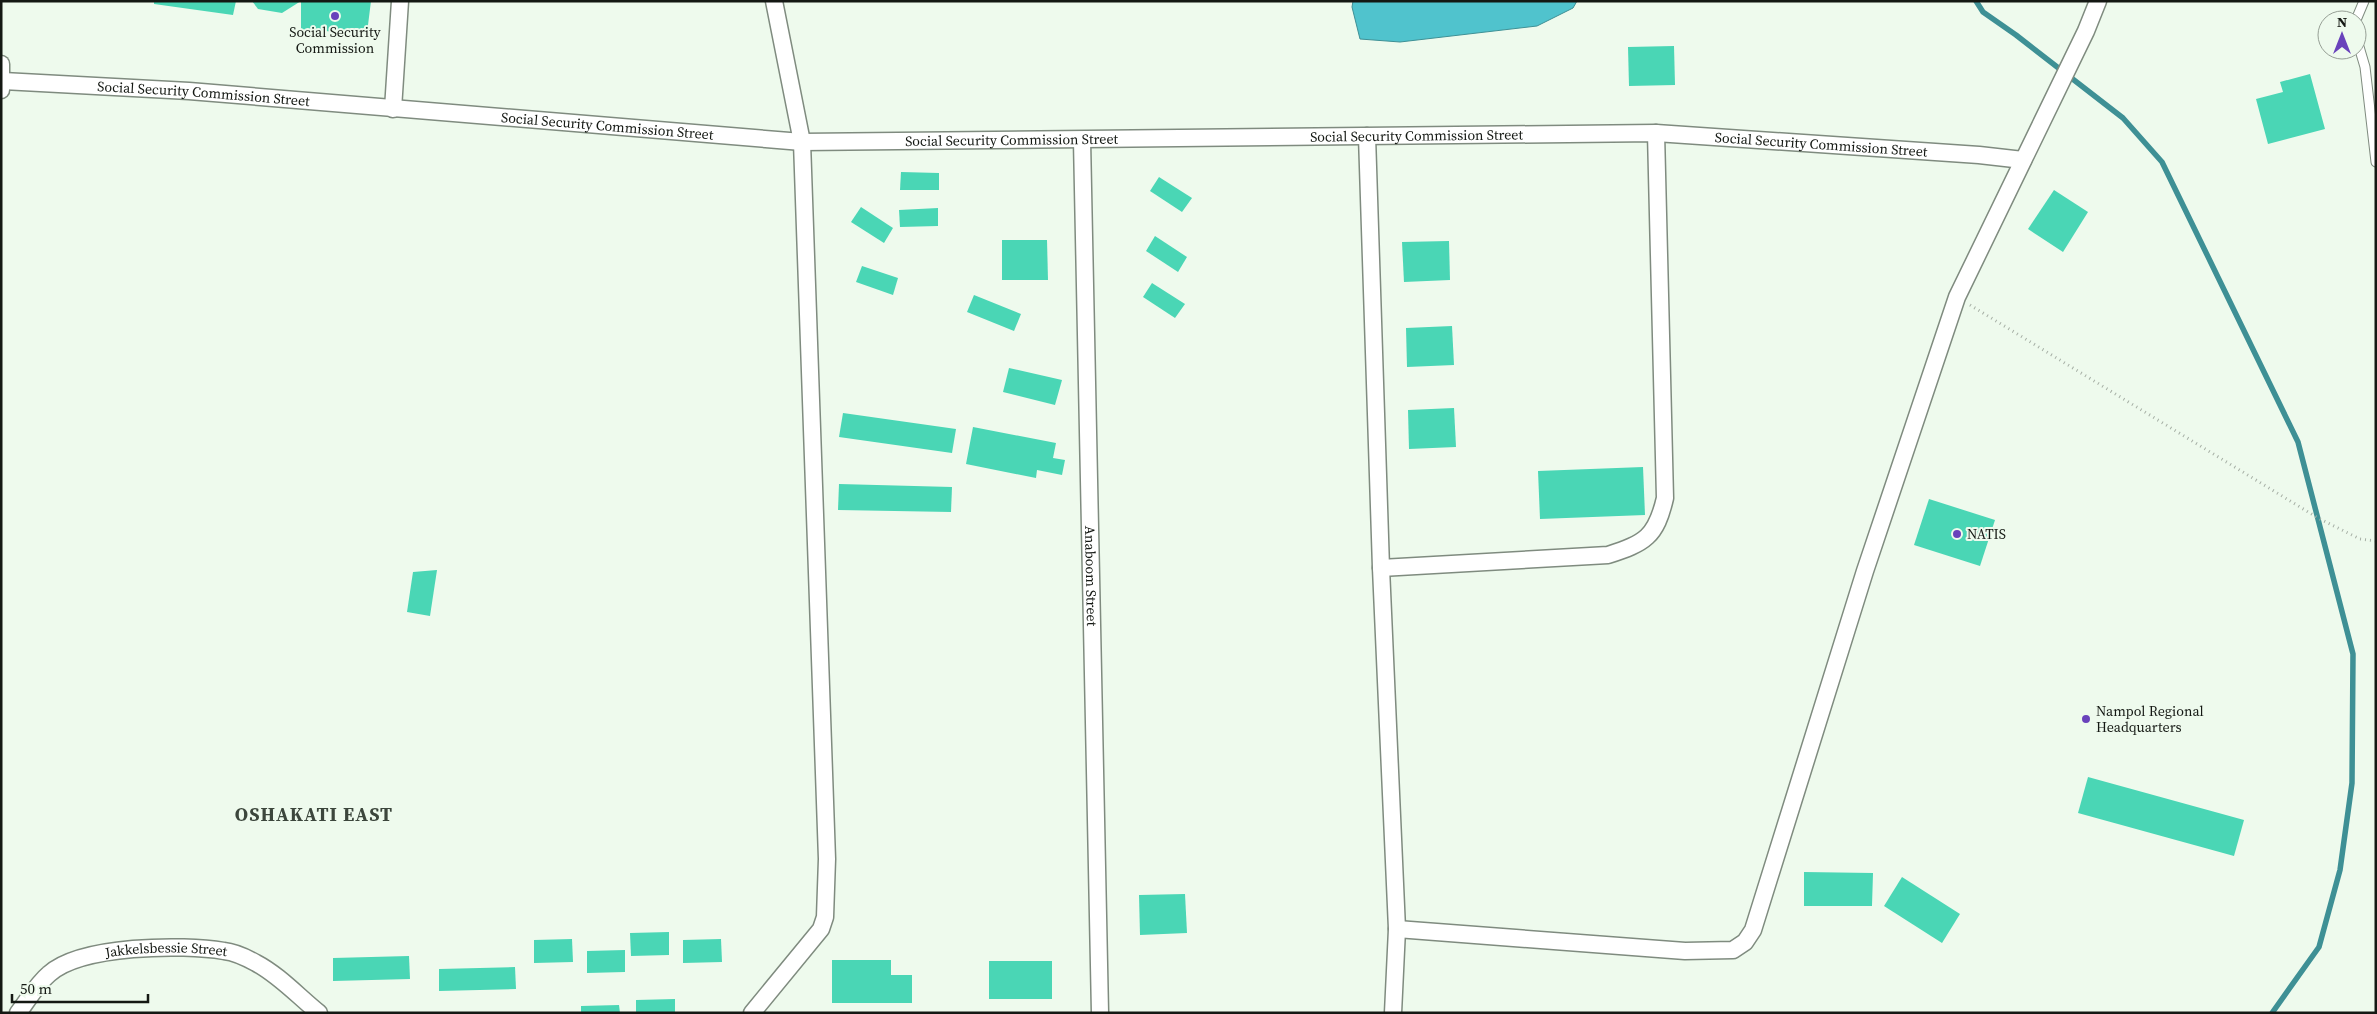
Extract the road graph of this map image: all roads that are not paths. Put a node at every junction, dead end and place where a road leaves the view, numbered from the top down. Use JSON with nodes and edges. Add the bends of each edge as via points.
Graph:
{"nodes":[{"id":1,"x":400,"y":1,"type":"edge"},
{"id":2,"x":774,"y":1,"type":"edge"},
{"id":3,"x":2098,"y":1,"type":"edge"},
{"id":4,"x":2364,"y":60,"type":"edge"},
{"id":5,"x":1,"y":64,"type":"edge"},
{"id":6,"x":2,"y":86,"type":"edge"},
{"id":7,"x":393,"y":109,"type":"junction"},
{"id":8,"x":1656,"y":133,"type":"junction"},
{"id":9,"x":1367,"y":136,"type":"junction"},
{"id":10,"x":1082,"y":140,"type":"junction"},
{"id":11,"x":802,"y":142,"type":"junction"},
{"id":12,"x":2023,"y":160,"type":"junction"},
{"id":13,"x":2376,"y":162,"type":"edge"},
{"id":14,"x":1381,"y":568,"type":"junction"},
{"id":15,"x":1397,"y":929,"type":"junction"},
{"id":16,"x":759,"y":1010,"type":"edge"},
{"id":17,"x":18,"y":1013,"type":"edge"},
{"id":18,"x":319,"y":1013,"type":"edge"},
{"id":19,"x":1100,"y":1013,"type":"edge"},
{"id":20,"x":1393,"y":1013,"type":"edge"}],
"edges":[{"from":1,"to":7,"type":"street"},
{"from":2,"to":11,"type":"street"},
{"from":3,"to":12,"type":"street"},
{"from":4,"to":13,"type":"lane"},
{"from":5,"to":6,"type":"street"},
{"from":6,"to":7,"type":"street","name":"Social Security Commission Street","via":[[189,91]]},
{"from":7,"to":11,"type":"street","name":"Social Security Commission Street"},
{"from":8,"to":9,"type":"street","name":"Social Security Commission Street"},
{"from":8,"to":12,"type":"street","name":"Social Security Commission Street"},
{"from":8,"to":14,"type":"street","via":[[1665,498],[1660,518],[1650,533],[1635,546],[1608,555]]},
{"from":9,"to":10,"type":"street","name":"Social Security Commission Street"},
{"from":9,"to":14,"type":"street"},
{"from":10,"to":11,"type":"street","name":"Social Security Commission Street"},
{"from":10,"to":19,"type":"street","name":"Anaboom Street"},
{"from":11,"to":16,"type":"street","via":[[826,859],[825,917],[821,929]]},
{"from":12,"to":15,"type":"street","via":[[1957,297],[1865,571],[1753,930],[1745,942],[1733,950],[1685,951]]},
{"from":14,"to":15,"type":"street"},
{"from":15,"to":20,"type":"street"},
{"from":17,"to":18,"type":"street","name":"Jakkelsbessie Street","via":[[49,973],[70,962],[119,952],[178,947],[226,951],[257,963]]}]}
